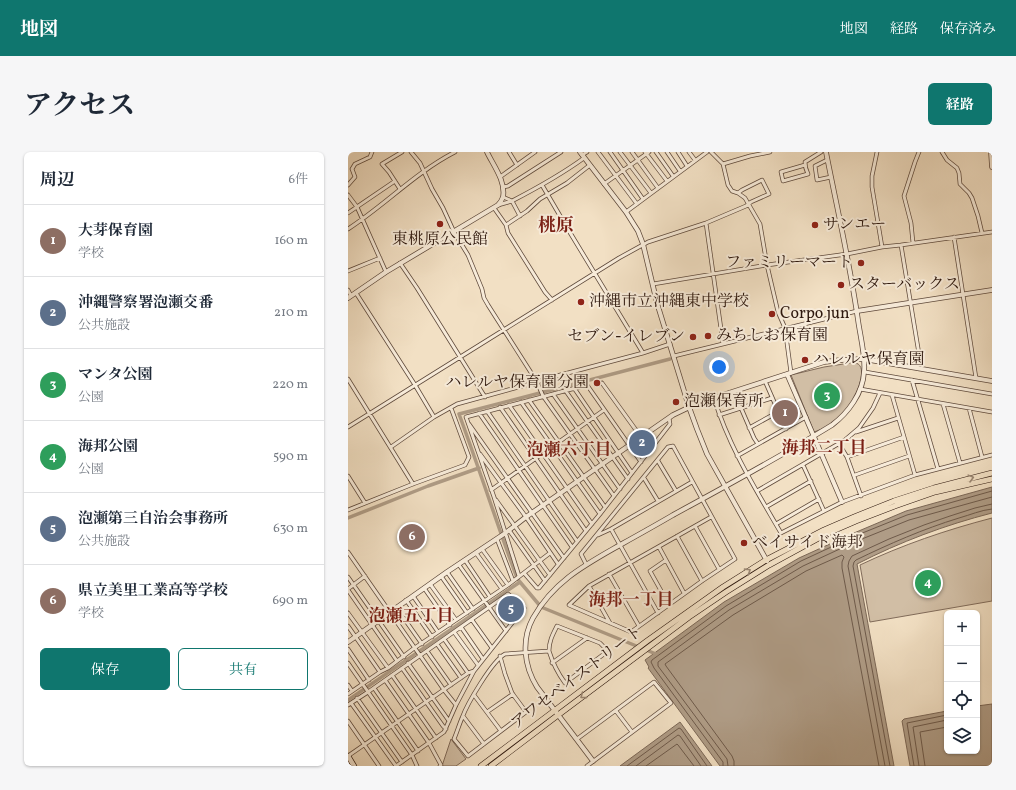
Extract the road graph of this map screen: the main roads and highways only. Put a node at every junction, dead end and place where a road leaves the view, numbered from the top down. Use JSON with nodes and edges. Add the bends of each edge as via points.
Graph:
{"nodes":[{"id":1,"x":992,"y":473,"type":"edge"},
{"id":2,"x":992,"y":479,"type":"edge"},
{"id":3,"x":768,"y":562,"type":"junction"},
{"id":4,"x":556,"y":713,"type":"junction"},
{"id":5,"x":348,"y":756,"type":"edge"},
{"id":6,"x":354,"y":766,"type":"edge"},
{"id":7,"x":481,"y":766,"type":"edge"},
{"id":8,"x":491,"y":766,"type":"edge"}],
"edges":[{"from":3,"to":1,"type":"main road","name":"アワセベイストリート","one_way":true,"via":[[848,520],[894,501]]},
{"from":2,"to":3,"type":"main road","name":"アワセベイストリート","via":[[935,492],[889,508]]},
{"from":3,"to":4,"type":"main road","name":"アワセベイストリート","one_way":true},
{"from":4,"to":3,"type":"main road","name":"アワセベイストリート","one_way":true,"via":[[647,641],[723,587]]},
{"from":4,"to":7,"type":"main road","name":"アワセベイストリート"},
{"from":4,"to":8,"type":"main road","name":"アワセベイストリート"},
{"from":5,"to":6,"type":"main road"}]}
